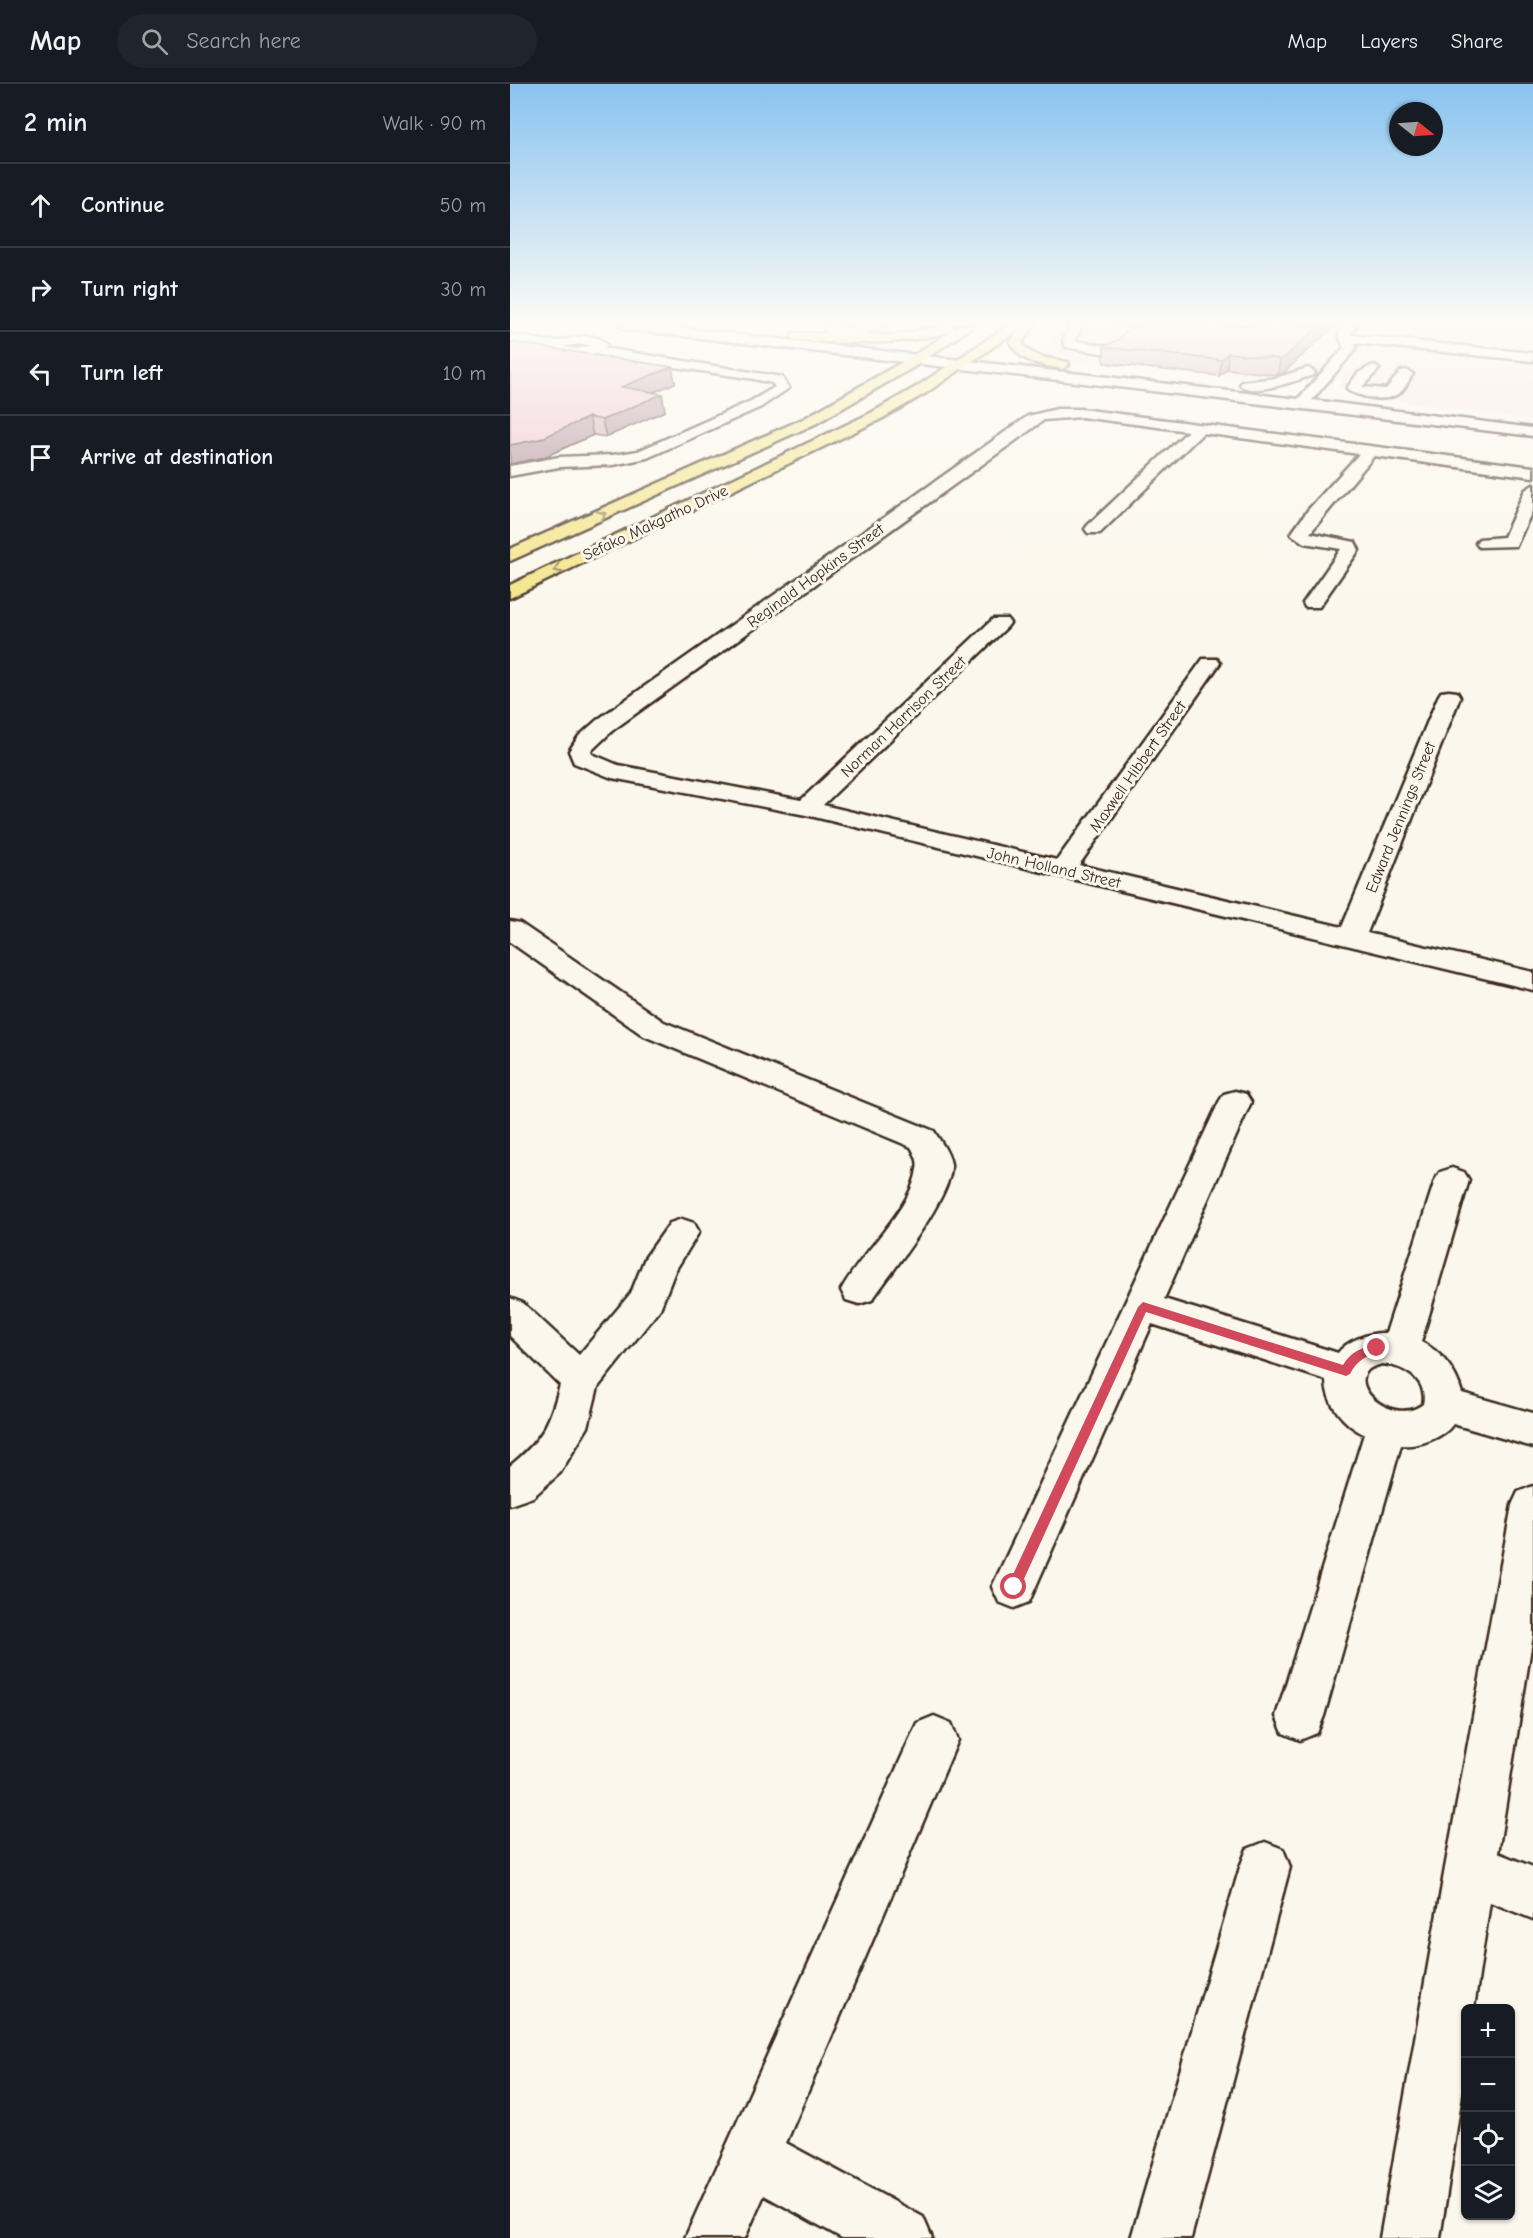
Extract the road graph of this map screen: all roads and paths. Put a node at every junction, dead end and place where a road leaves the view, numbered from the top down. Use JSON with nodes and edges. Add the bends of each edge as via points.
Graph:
{"nodes":[{"id":1,"x":708,"y":426,"type":"edge"},
{"id":2,"x":799,"y":426,"type":"edge"},
{"id":3,"x":856,"y":426,"type":"edge"},
{"id":4,"x":1024,"y":426,"type":"edge"},
{"id":5,"x":1170,"y":426,"type":"edge"},
{"id":6,"x":1487,"y":426,"type":"edge"},
{"id":7,"x":1199,"y":429,"type":"junction"},
{"id":8,"x":1533,"y":432,"type":"edge"},
{"id":9,"x":618,"y":443,"type":"edge"},
{"id":10,"x":652,"y":451,"type":"junction"},
{"id":11,"x":1370,"y":451,"type":"junction"},
{"id":12,"x":510,"y":471,"type":"edge"},
{"id":13,"x":1533,"y":472,"type":"edge"},
{"id":14,"x":1533,"y":490,"type":"edge"},
{"id":15,"x":1094,"y":529,"type":"dead end"},
{"id":16,"x":1485,"y":543,"type":"dead end"},
{"id":17,"x":510,"y":556,"type":"edge"},
{"id":18,"x":510,"y":592,"type":"edge"},
{"id":19,"x":1312,"y":603,"type":"dead end"},
{"id":20,"x":1000,"y":623,"type":"dead end"},
{"id":21,"x":1210,"y":663,"type":"dead end"},
{"id":22,"x":1449,"y":697,"type":"dead end"},
{"id":23,"x":580,"y":751,"type":"joint"},
{"id":24,"x":806,"y":808,"type":"junction"},
{"id":25,"x":1064,"y":869,"type":"junction"},
{"id":26,"x":510,"y":930,"type":"edge"},
{"id":27,"x":1351,"y":938,"type":"junction"},
{"id":28,"x":1533,"y":981,"type":"edge"},
{"id":29,"x":1235,"y":1102,"type":"dead end"},
{"id":30,"x":1452,"y":1180,"type":"dead end"},
{"id":31,"x":682,"y":1232,"type":"dead end"},
{"id":32,"x":859,"y":1290,"type":"dead end"},
{"id":33,"x":1143,"y":1307,"type":"junction"},
{"id":34,"x":510,"y":1313,"type":"edge"},
{"id":35,"x":1400,"y":1350,"type":"junction"},
{"id":36,"x":1346,"y":1371,"type":"junction"},
{"id":37,"x":580,"y":1380,"type":"junction"},
{"id":38,"x":1442,"y":1404,"type":"junction"},
{"id":39,"x":1386,"y":1427,"type":"junction"},
{"id":40,"x":1533,"y":1430,"type":"edge"},
{"id":41,"x":510,"y":1486,"type":"edge"},
{"id":42,"x":1533,"y":1505,"type":"edge"},
{"id":43,"x":1014,"y":1587,"type":"dead end"},
{"id":44,"x":1300,"y":1716,"type":"dead end"},
{"id":45,"x":934,"y":1740,"type":"dead end"},
{"id":46,"x":1265,"y":1867,"type":"dead end"},
{"id":47,"x":1470,"y":1868,"type":"junction"},
{"id":48,"x":1533,"y":1893,"type":"edge"},
{"id":49,"x":751,"y":2156,"type":"junction"},
{"id":50,"x":715,"y":2238,"type":"edge"},
{"id":51,"x":902,"y":2238,"type":"edge"},
{"id":52,"x":1161,"y":2238,"type":"edge"},
{"id":53,"x":1410,"y":2238,"type":"edge"}],
"edges":[{"from":1,"to":10,"type":"street"},
{"from":17,"to":2,"type":"main road","name":"Sefako Makgatho Drive","one_way":true},
{"from":3,"to":18,"type":"main road","name":"Sefako Makgatho Drive","one_way":true},
{"from":4,"to":23,"type":"street","name":"Reginald Hopkins Street","via":[[604,726]]},
{"from":5,"to":7,"type":"street","name":"Reginald Hopkins Street"},
{"from":6,"to":8,"type":"street"},
{"from":7,"to":11,"type":"street"},
{"from":7,"to":15,"type":"street"},
{"from":9,"to":10,"type":"street"},
{"from":10,"to":12,"type":"street","via":[[613,460],[560,462]]},
{"from":11,"to":13,"type":"street"},
{"from":11,"to":19,"type":"street","via":[[1300,534],[1349,546],[1350,550]]},
{"from":14,"to":16,"type":"street","via":[[1510,542]]},
{"from":20,"to":24,"type":"street","name":"Norman Harrison Street"},
{"from":21,"to":25,"type":"street","name":"Maxwell Hibbert Street"},
{"from":22,"to":27,"type":"street","name":"Edward Jennings Street"},
{"from":23,"to":24,"type":"street","name":"John Holland Street","via":[[582,758],[612,771]]},
{"from":24,"to":25,"type":"street","name":"John Holland Street"},
{"from":25,"to":27,"type":"street","name":"John Holland Street"},
{"from":26,"to":32,"type":"street","via":[[654,1029],[923,1139],[934,1168],[917,1208]]},
{"from":27,"to":28,"type":"street","name":"John Holland Street"},
{"from":29,"to":33,"type":"street"},
{"from":30,"to":35,"type":"street"},
{"from":31,"to":37,"type":"street","via":[[658,1268],[647,1299]]},
{"from":33,"to":36,"type":"street"},
{"from":33,"to":43,"type":"street"},
{"from":34,"to":37,"type":"street"},
{"from":35,"to":36,"type":"street","via":[[1377,1348],[1363,1352]]},
{"from":35,"to":38,"type":"street","via":[[1424,1361],[1435,1372],[1442,1385]]},
{"from":36,"to":39,"type":"street","via":[[1344,1384],[1353,1404],[1370,1420]]},
{"from":37,"to":41,"type":"street","via":[[568,1427],[546,1461]]},
{"from":38,"to":39,"type":"street","via":[[1431,1421],[1419,1428]]},
{"from":38,"to":40,"type":"street"},
{"from":39,"to":44,"type":"street"},
{"from":42,"to":47,"type":"street"},
{"from":45,"to":49,"type":"street"},
{"from":46,"to":52,"type":"street"},
{"from":47,"to":48,"type":"street"},
{"from":47,"to":53,"type":"street"},
{"from":49,"to":50,"type":"street"},
{"from":49,"to":51,"type":"street"}]}
